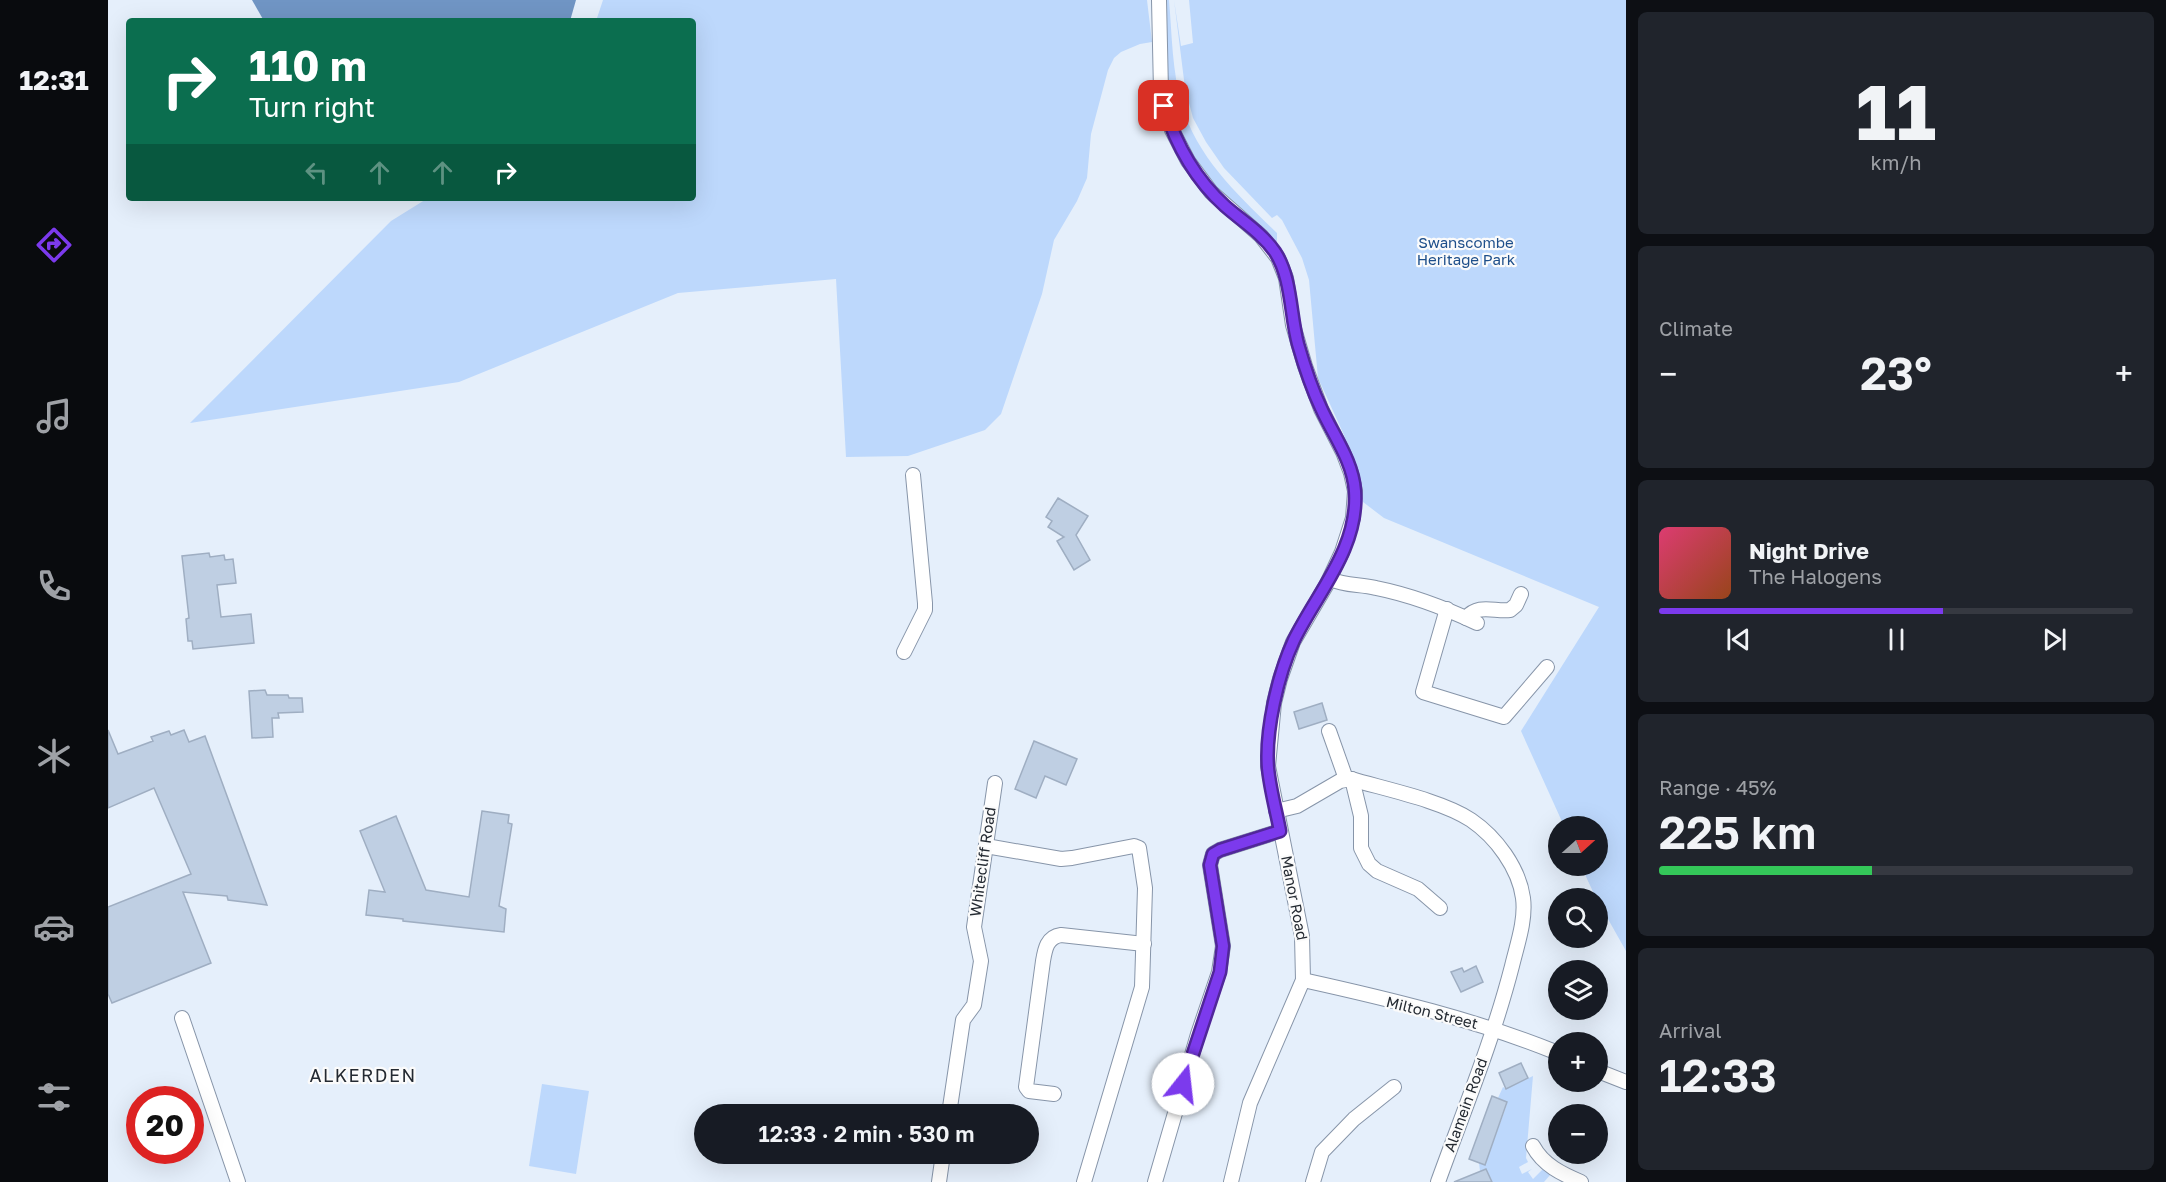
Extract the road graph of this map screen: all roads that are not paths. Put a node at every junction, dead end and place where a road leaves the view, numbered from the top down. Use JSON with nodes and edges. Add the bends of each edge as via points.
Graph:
{"nodes":[{"id":1,"x":1159,"y":0,"type":"edge"},
{"id":2,"x":913,"y":475,"type":"dead end"},
{"id":3,"x":1330,"y":579,"type":"junction"},
{"id":4,"x":1521,"y":594,"type":"dead end"},
{"id":5,"x":1447,"y":609,"type":"junction"},
{"id":6,"x":904,"y":652,"type":"dead end"},
{"id":7,"x":1547,"y":668,"type":"dead end"},
{"id":8,"x":1329,"y":731,"type":"dead end"},
{"id":9,"x":1349,"y":779,"type":"junction"},
{"id":10,"x":995,"y":783,"type":"dead end"},
{"id":11,"x":1276,"y":811,"type":"junction"},
{"id":12,"x":1280,"y":831,"type":"junction"},
{"id":13,"x":986,"y":846,"type":"junction"},
{"id":14,"x":1440,"y":908,"type":"dead end"},
{"id":15,"x":1144,"y":944,"type":"junction"},
{"id":16,"x":1303,"y":980,"type":"junction"},
{"id":17,"x":182,"y":1018,"type":"dead end"},
{"id":18,"x":1494,"y":1029,"type":"junction"},
{"id":19,"x":1548,"y":1049,"type":"edge"},
{"id":20,"x":1608,"y":1075,"type":"edge"},
{"id":21,"x":1626,"y":1082,"type":"edge"},
{"id":22,"x":1394,"y":1087,"type":"dead end"},
{"id":23,"x":1054,"y":1094,"type":"dead end"},
{"id":24,"x":950,"y":1104,"type":"edge"},
{"id":25,"x":1533,"y":1146,"type":"dead end"},
{"id":26,"x":942,"y":1164,"type":"edge"},
{"id":27,"x":238,"y":1182,"type":"edge"},
{"id":28,"x":939,"y":1182,"type":"edge"},
{"id":29,"x":1084,"y":1182,"type":"edge"},
{"id":30,"x":1155,"y":1182,"type":"edge"},
{"id":31,"x":1231,"y":1182,"type":"edge"},
{"id":32,"x":1313,"y":1182,"type":"edge"},
{"id":33,"x":1438,"y":1182,"type":"edge"},
{"id":34,"x":1581,"y":1182,"type":"edge"}],
"edges":[{"from":1,"to":3,"type":"street","name":"Manor Road","via":[[1161,91],[1172,130],[1211,192],[1266,241],[1278,258],[1305,366],[1352,477],[1353,518]]},
{"from":2,"to":6,"type":"street","via":[[925,610]]},
{"from":3,"to":5,"type":"street"},
{"from":3,"to":11,"type":"street","name":"Manor Road","via":[[1293,642],[1278,687],[1268,753]]},
{"from":4,"to":5,"type":"street","via":[[1510,610],[1473,611],[1472,620]]},
{"from":5,"to":7,"type":"street","via":[[1423,692],[1504,717]]},
{"from":8,"to":9,"type":"street"},
{"from":9,"to":11,"type":"street","via":[[1299,806]]},
{"from":9,"to":14,"type":"street","via":[[1361,816],[1361,848],[1369,864],[1418,889]]},
{"from":9,"to":18,"type":"street","name":"Alamein Road","via":[[1462,814],[1491,837],[1506,857],[1520,889],[1523,912]]},
{"from":10,"to":13,"type":"street","name":"Whitecliff Road"},
{"from":11,"to":12,"type":"street","name":"Manor Road"},
{"from":12,"to":16,"type":"street","name":"Manor Road","via":[[1302,936]]},
{"from":12,"to":30,"type":"street","via":[[1213,854],[1210,865],[1223,946],[1220,972]]},
{"from":13,"to":15,"type":"street","via":[[1061,859],[1138,846],[1145,888]]},
{"from":13,"to":24,"type":"street","name":"Whitecliff Road","via":[[974,927],[981,961],[974,1005],[963,1020]]},
{"from":15,"to":23,"type":"street","via":[[1061,935],[1048,944],[1026,1087]]},
{"from":15,"to":29,"type":"street","via":[[1140,994]]},
{"from":16,"to":18,"type":"street","name":"Milton Street"},
{"from":16,"to":31,"type":"street","name":"Manor Road","via":[[1250,1103]]},
{"from":17,"to":27,"type":"street"},
{"from":18,"to":19,"type":"street","name":"Milton Street"},
{"from":18,"to":33,"type":"street","name":"Alamein Road"},
{"from":20,"to":21,"type":"street"},
{"from":22,"to":32,"type":"street","via":[[1354,1119],[1322,1152]]},
{"from":25,"to":34,"type":"street","via":[[1557,1170]]},
{"from":26,"to":28,"type":"street"}]}
